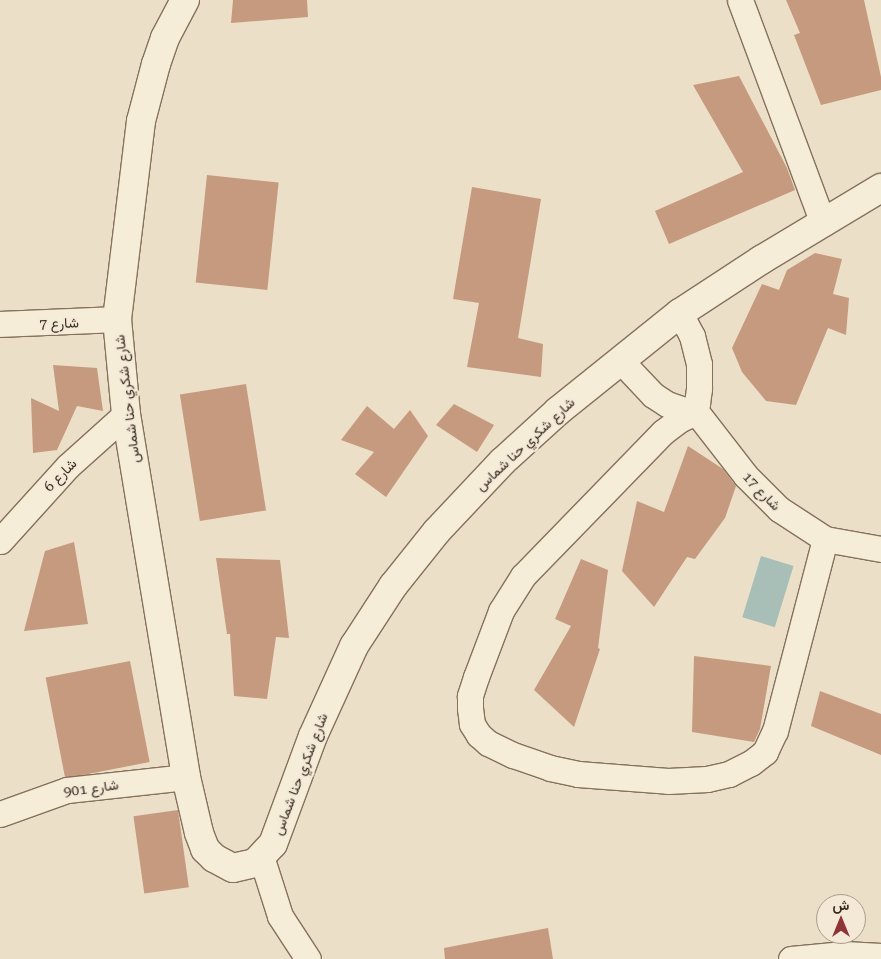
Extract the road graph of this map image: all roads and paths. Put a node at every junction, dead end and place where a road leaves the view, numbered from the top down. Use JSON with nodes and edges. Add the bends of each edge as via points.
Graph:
{"nodes":[{"id":1,"x":185,"y":0,"type":"edge"},
{"id":2,"x":740,"y":0,"type":"edge"},
{"id":3,"x":881,"y":188,"type":"edge"},
{"id":4,"x":823,"y":223,"type":"junction"},
{"id":5,"x":680,"y":313,"type":"junction"},
{"id":6,"x":117,"y":319,"type":"junction"},
{"id":7,"x":0,"y":324,"type":"edge"},
{"id":8,"x":620,"y":360,"type":"junction"},
{"id":9,"x":695,"y":410,"type":"junction"},
{"id":10,"x":126,"y":414,"type":"junction"},
{"id":11,"x":825,"y":539,"type":"junction"},
{"id":12,"x":0,"y":541,"type":"edge"},
{"id":13,"x":881,"y":549,"type":"edge"},
{"id":14,"x":186,"y":777,"type":"junction"},
{"id":15,"x":0,"y":814,"type":"edge"},
{"id":16,"x":261,"y":856,"type":"junction"},
{"id":17,"x":881,"y":956,"type":"edge"},
{"id":18,"x":308,"y":959,"type":"edge"},
{"id":19,"x":791,"y":959,"type":"edge"}],
"edges":[{"from":1,"to":6,"type":"street","name":"شارع شكري حنا شماس","via":[[165,38],[141,121]]},
{"from":2,"to":4,"type":"street"},
{"from":3,"to":4,"type":"street","name":"شارع شكري حنا شماس"},
{"from":4,"to":5,"type":"street","name":"شارع شكري حنا شماس"},
{"from":5,"to":8,"type":"street","name":"شارع شكري حنا شماس"},
{"from":5,"to":9,"type":"street","via":[[692,336],[699,364]]},
{"from":6,"to":7,"type":"street","name":"شارع 7"},
{"from":6,"to":10,"type":"street","name":"شارع شكري حنا شماس"},
{"from":8,"to":9,"type":"street","via":[[653,395],[667,404],[687,411]]},
{"from":8,"to":16,"type":"street","name":"شارع شكري حنا شماس","via":[[502,462],[437,531],[393,586],[354,646],[313,736],[273,844]]},
{"from":9,"to":11,"type":"street","name":"شارع 17","via":[[746,476],[778,510]]},
{"from":9,"to":11,"type":"street","via":[[663,432],[523,576],[501,611],[476,677],[470,708],[472,724],[479,735],[513,755],[578,774],[668,781],[729,774],[751,764],[765,752],[775,732]]},
{"from":10,"to":12,"type":"street","name":"شارع 6","via":[[68,466]]},
{"from":10,"to":14,"type":"street","name":"شارع شكري حنا شماس"},
{"from":11,"to":13,"type":"street","name":"شارع 17"},
{"from":14,"to":15,"type":"street","name":"شارع 901","via":[[67,790]]},
{"from":14,"to":16,"type":"street","name":"شارع شكري حنا شماس","via":[[205,849],[222,864],[233,868],[254,863]]},
{"from":16,"to":18,"type":"street","via":[[280,916]]},
{"from":17,"to":19,"type":"street","via":[[844,954]]}]}
